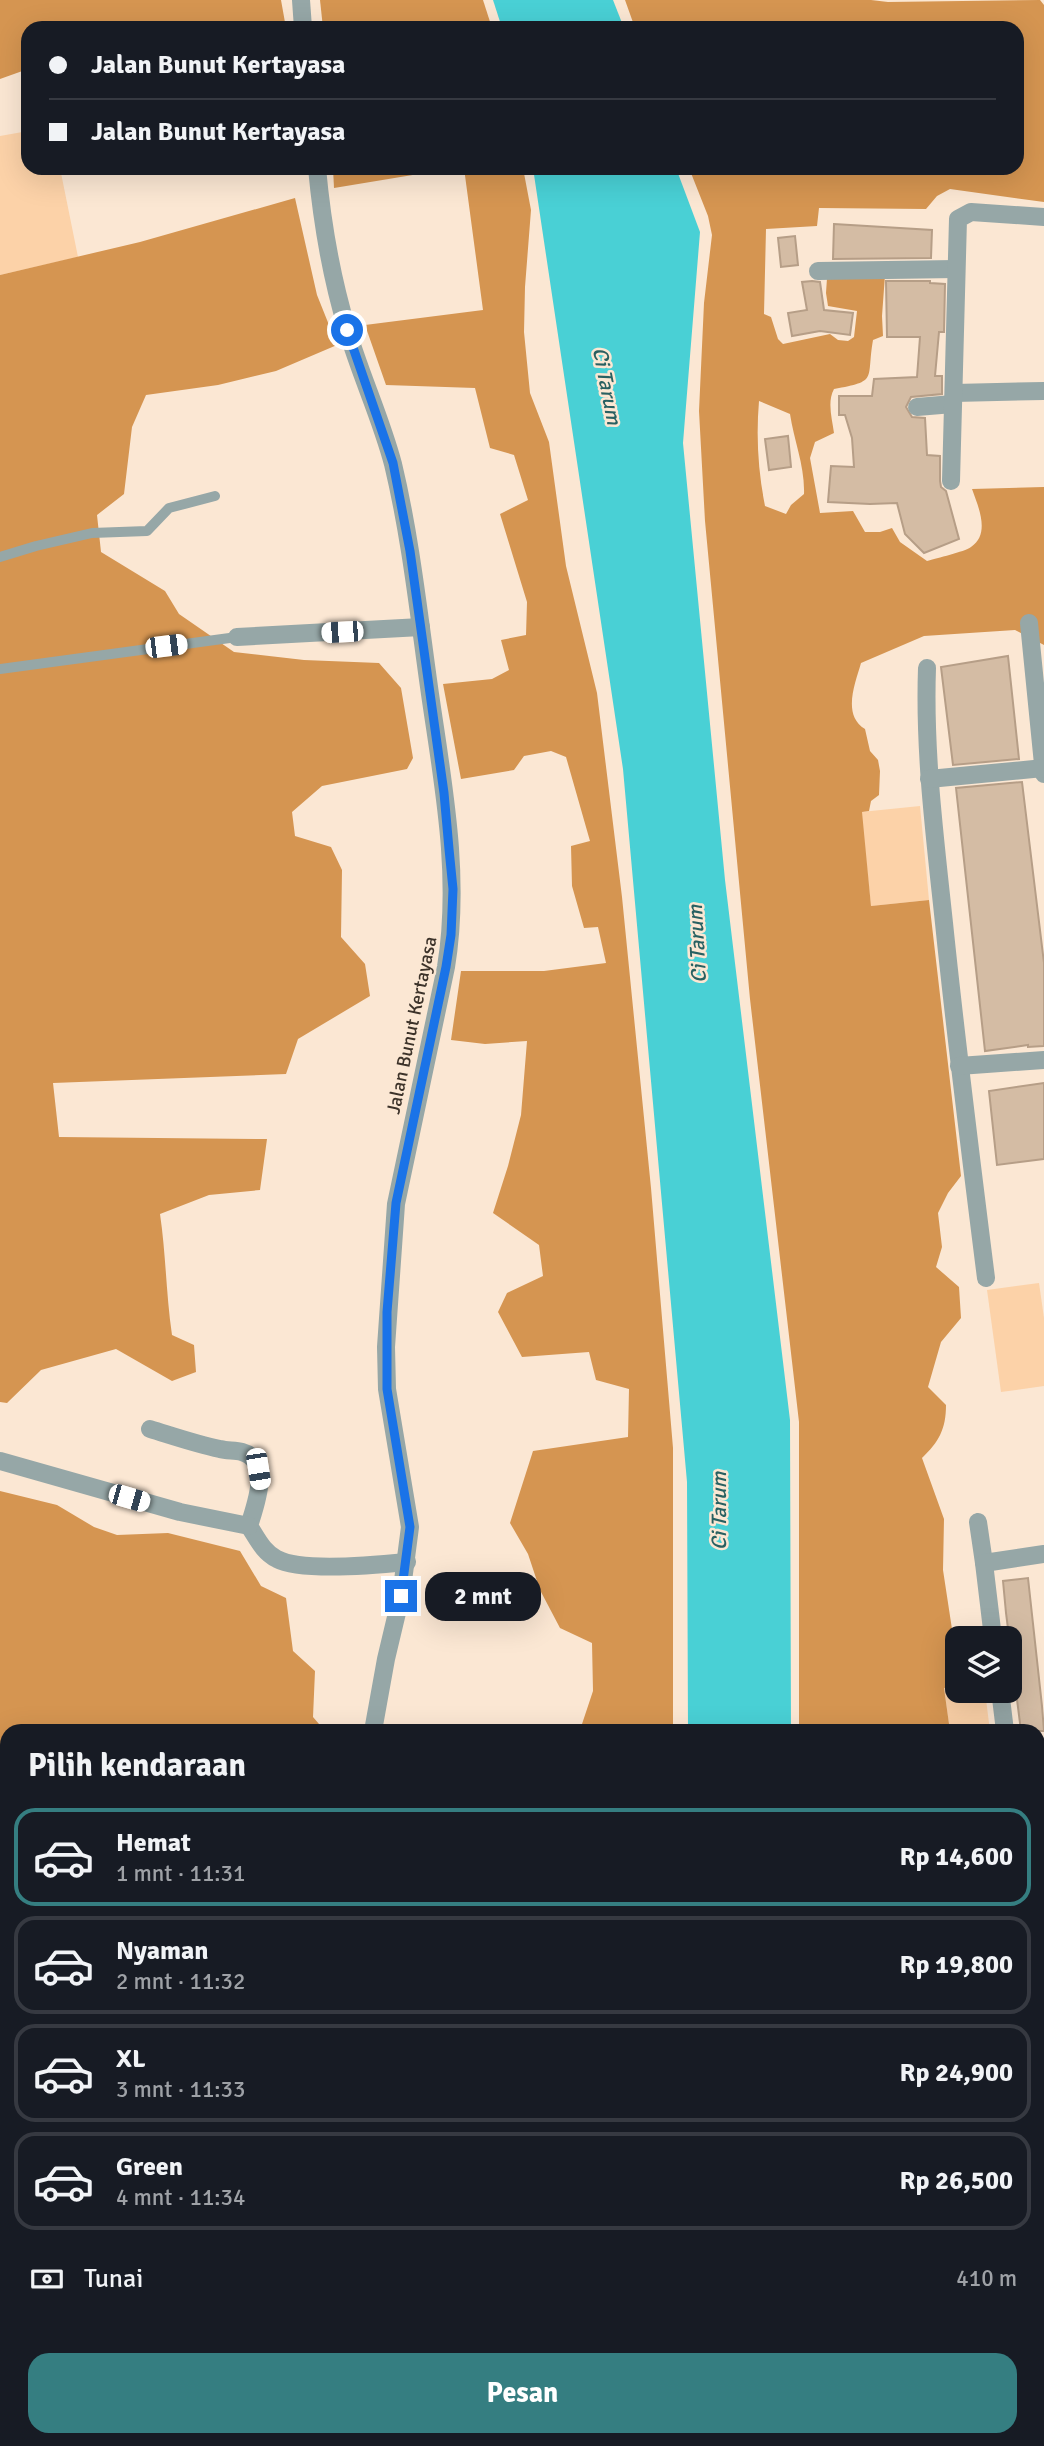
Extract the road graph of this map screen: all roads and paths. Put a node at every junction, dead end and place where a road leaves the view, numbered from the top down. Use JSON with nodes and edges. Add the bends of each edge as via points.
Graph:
{"nodes":[{"id":1,"x":300,"y":0,"type":"edge"},
{"id":2,"x":302,"y":21,"type":"edge"},
{"id":3,"x":318,"y":175,"type":"edge"},
{"id":4,"x":1044,"y":217,"type":"edge"},
{"id":5,"x":956,"y":269,"type":"junction"},
{"id":6,"x":818,"y":271,"type":"dead end"},
{"id":7,"x":1044,"y":391,"type":"edge"},
{"id":8,"x":954,"y":399,"type":"junction"},
{"id":9,"x":917,"y":407,"type":"dead end"},
{"id":10,"x":950,"y":481,"type":"dead end"},
{"id":11,"x":215,"y":496,"type":"dead end"},
{"id":12,"x":0,"y":557,"type":"edge"},
{"id":13,"x":1029,"y":623,"type":"dead end"},
{"id":14,"x":421,"y":627,"type":"junction"},
{"id":15,"x":237,"y":638,"type":"joint"},
{"id":16,"x":927,"y":668,"type":"dead end"},
{"id":17,"x":0,"y":669,"type":"edge"},
{"id":18,"x":1044,"y":768,"type":"edge"},
{"id":19,"x":1044,"y":774,"type":"edge"},
{"id":20,"x":929,"y":779,"type":"junction"},
{"id":21,"x":1044,"y":1060,"type":"edge"},
{"id":22,"x":959,"y":1066,"type":"junction"},
{"id":23,"x":986,"y":1278,"type":"dead end"},
{"id":24,"x":150,"y":1429,"type":"dead end"},
{"id":25,"x":0,"y":1461,"type":"edge"},
{"id":26,"x":978,"y":1522,"type":"dead end"},
{"id":27,"x":249,"y":1526,"type":"junction"},
{"id":28,"x":1044,"y":1554,"type":"edge"},
{"id":29,"x":407,"y":1562,"type":"junction"},
{"id":30,"x":984,"y":1563,"type":"junction"},
{"id":31,"x":992,"y":1626,"type":"edge"},
{"id":32,"x":1001,"y":1703,"type":"edge"},
{"id":33,"x":374,"y":1724,"type":"edge"},
{"id":34,"x":1003,"y":1724,"type":"edge"}],
"edges":[{"from":1,"to":2,"type":"street"},
{"from":3,"to":14,"type":"street","name":"Jalan Bunut Kertayasa","via":[[323,225],[341,306],[393,463]]},
{"from":4,"to":5,"type":"street","via":[[963,215],[958,219]]},
{"from":5,"to":6,"type":"street"},
{"from":5,"to":8,"type":"street"},
{"from":7,"to":8,"type":"street"},
{"from":8,"to":9,"type":"street"},
{"from":8,"to":10,"type":"street"},
{"from":11,"to":12,"type":"lane","via":[[169,508],[147,531],[92,533]]},
{"from":13,"to":18,"type":"street"},
{"from":14,"to":15,"type":"street"},
{"from":14,"to":29,"type":"street","name":"Jalan Bunut Kertayasa","via":[[453,889],[446,967],[396,1203],[387,1312],[387,1389],[410,1527]]},
{"from":15,"to":17,"type":"lane"},
{"from":16,"to":20,"type":"street"},
{"from":18,"to":19,"type":"street"},
{"from":18,"to":20,"type":"street"},
{"from":20,"to":22,"type":"street"},
{"from":21,"to":22,"type":"street"},
{"from":22,"to":23,"type":"street"},
{"from":24,"to":27,"type":"street","via":[[253,1458],[261,1487]]},
{"from":25,"to":27,"type":"street","via":[[180,1512]]},
{"from":26,"to":30,"type":"street"},
{"from":27,"to":29,"type":"street","via":[[264,1549],[291,1564]]},
{"from":28,"to":30,"type":"street"},
{"from":29,"to":33,"type":"street","name":"Jalan Bunut Kertayasa"},
{"from":30,"to":31,"type":"street"},
{"from":32,"to":34,"type":"street"}]}
